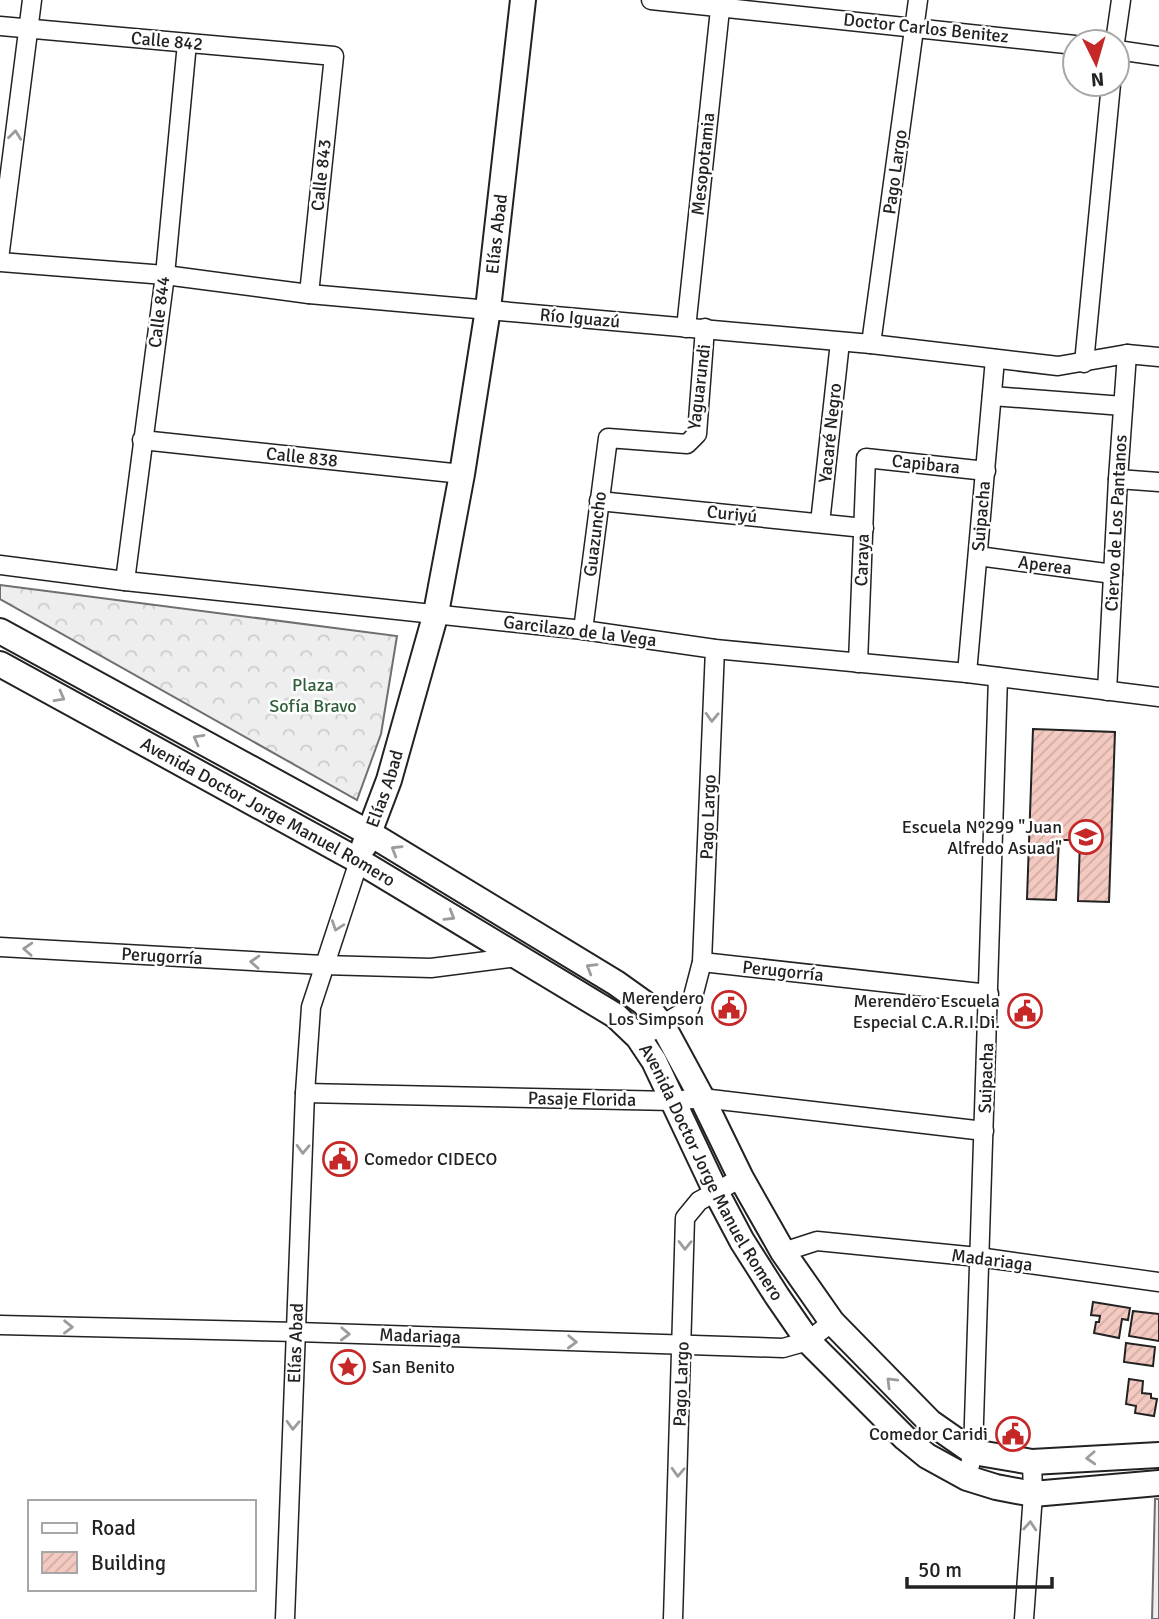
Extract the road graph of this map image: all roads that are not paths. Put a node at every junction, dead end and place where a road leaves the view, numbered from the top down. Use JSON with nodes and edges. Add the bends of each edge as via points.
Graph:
{"nodes":[{"id":1,"x":32,"y":0,"type":"edge"},
{"id":2,"x":523,"y":0,"type":"edge"},
{"id":3,"x":651,"y":0,"type":"edge"},
{"id":4,"x":918,"y":0,"type":"edge"},
{"id":5,"x":1121,"y":0,"type":"edge"},
{"id":6,"x":720,"y":3,"type":"edge"},
{"id":7,"x":0,"y":26,"type":"edge"},
{"id":8,"x":915,"y":27,"type":"junction"},
{"id":9,"x":1117,"y":28,"type":"edge"},
{"id":10,"x":29,"y":29,"type":"junction"},
{"id":11,"x":187,"y":43,"type":"junction"},
{"id":12,"x":1061,"y":43,"type":"edge"},
{"id":13,"x":1131,"y":52,"type":"edge"},
{"id":14,"x":334,"y":56,"type":"joint"},
{"id":15,"x":1159,"y":57,"type":"edge"},
{"id":16,"x":1110,"y":98,"type":"edge"},
{"id":17,"x":0,"y":251,"type":"edge"},
{"id":18,"x":0,"y":262,"type":"edge"},
{"id":19,"x":164,"y":275,"type":"junction"},
{"id":20,"x":309,"y":294,"type":"junction"},
{"id":21,"x":488,"y":309,"type":"junction"},
{"id":22,"x":686,"y":328,"type":"junction"},
{"id":23,"x":705,"y":328,"type":"junction"},
{"id":24,"x":840,"y":342,"type":"junction"},
{"id":25,"x":871,"y":344,"type":"junction"},
{"id":26,"x":1128,"y":354,"type":"junction"},
{"id":27,"x":1159,"y":357,"type":"edge"},
{"id":28,"x":995,"y":359,"type":"junction"},
{"id":29,"x":1084,"y":363,"type":"junction"},
{"id":30,"x":992,"y":396,"type":"junction"},
{"id":31,"x":1123,"y":406,"type":"junction"},
{"id":32,"x":608,"y":438,"type":"joint"},
{"id":33,"x":142,"y":440,"type":"junction"},
{"id":34,"x":866,"y":458,"type":"joint"},
{"id":35,"x":986,"y":471,"type":"junction"},
{"id":36,"x":462,"y":474,"type":"junction"},
{"id":37,"x":1118,"y":479,"type":"junction"},
{"id":38,"x":1159,"y":482,"type":"edge"},
{"id":39,"x":599,"y":501,"type":"junction"},
{"id":40,"x":820,"y":523,"type":"junction"},
{"id":41,"x":864,"y":528,"type":"junction"},
{"id":42,"x":978,"y":556,"type":"junction"},
{"id":43,"x":0,"y":565,"type":"edge"},
{"id":44,"x":1113,"y":574,"type":"junction"},
{"id":45,"x":125,"y":581,"type":"junction"},
{"id":46,"x":436,"y":613,"type":"junction"},
{"id":47,"x":583,"y":630,"type":"junction"},
{"id":48,"x":0,"y":631,"type":"edge"},
{"id":49,"x":715,"y":649,"type":"junction"},
{"id":50,"x":858,"y":663,"type":"junction"},
{"id":51,"x":0,"y":664,"type":"edge"},
{"id":52,"x":967,"y":673,"type":"junction"},
{"id":53,"x":998,"y":677,"type":"junction"},
{"id":54,"x":1107,"y":691,"type":"junction"},
{"id":55,"x":1159,"y":697,"type":"edge"},
{"id":56,"x":369,"y":833,"type":"junction"},
{"id":57,"x":359,"y":861,"type":"junction"},
{"id":58,"x":0,"y":947,"type":"edge"},
{"id":59,"x":518,"y":957,"type":"junction"},
{"id":60,"x":702,"y":962,"type":"junction"},
{"id":61,"x":323,"y":965,"type":"junction"},
{"id":62,"x":989,"y":994,"type":"junction"},
{"id":63,"x":663,"y":1026,"type":"junction"},
{"id":64,"x":639,"y":1037,"type":"junction"},
{"id":65,"x":305,"y":1093,"type":"junction"},
{"id":66,"x":702,"y":1098,"type":"junction"},
{"id":67,"x":673,"y":1101,"type":"junction"},
{"id":68,"x":984,"y":1131,"type":"junction"},
{"id":69,"x":741,"y":1178,"type":"junction"},
{"id":70,"x":715,"y":1190,"type":"junction"},
{"id":71,"x":783,"y":1252,"type":"junction"},
{"id":72,"x":978,"y":1257,"type":"junction"},
{"id":73,"x":1159,"y":1282,"type":"edge"},
{"id":74,"x":832,"y":1322,"type":"junction"},
{"id":75,"x":0,"y":1325,"type":"edge"},
{"id":76,"x":297,"y":1332,"type":"junction"},
{"id":77,"x":808,"y":1341,"type":"junction"},
{"id":78,"x":683,"y":1346,"type":"junction"},
{"id":79,"x":973,"y":1452,"type":"junction"},
{"id":80,"x":1159,"y":1455,"type":"edge"},
{"id":81,"x":1032,"y":1462,"type":"junction"},
{"id":82,"x":967,"y":1478,"type":"junction"},
{"id":83,"x":1159,"y":1483,"type":"edge"},
{"id":84,"x":1033,"y":1494,"type":"junction"},
{"id":85,"x":285,"y":1619,"type":"edge"},
{"id":86,"x":673,"y":1619,"type":"edge"},
{"id":87,"x":1024,"y":1619,"type":"edge"}],
"edges":[{"from":1,"to":10,"type":"street"},
{"from":2,"to":21,"type":"main road","name":"Elías Abad"},
{"from":3,"to":6,"type":"street","name":"Doctor Carlos Benitez"},
{"from":4,"to":8,"type":"street","name":"Pago Largo"},
{"from":5,"to":9,"type":"street"},
{"from":6,"to":8,"type":"street","name":"Doctor Carlos Benitez"},
{"from":6,"to":22,"type":"street","name":"Mesopotamia"},
{"from":7,"to":10,"type":"street","name":"Calle 842"},
{"from":8,"to":12,"type":"street","name":"Doctor Carlos Benitez"},
{"from":8,"to":25,"type":"street","name":"Pago Largo"},
{"from":10,"to":11,"type":"street","name":"Calle 842"},
{"from":17,"to":10,"type":"street","one_way":true},
{"from":11,"to":14,"type":"street","name":"Calle 842"},
{"from":11,"to":19,"type":"street","name":"Calle 844"},
{"from":13,"to":15,"type":"street"},
{"from":14,"to":20,"type":"street","name":"Calle 843"},
{"from":16,"to":29,"type":"street"},
{"from":18,"to":19,"type":"street","name":"Río Iguazú"},
{"from":19,"to":20,"type":"street","name":"Río Iguazú"},
{"from":19,"to":33,"type":"street","name":"Calle 844"},
{"from":20,"to":21,"type":"street","name":"Río Iguazú"},
{"from":21,"to":22,"type":"street","name":"Río Iguazú"},
{"from":21,"to":36,"type":"main road","name":"Elías Abad"},
{"from":22,"to":23,"type":"street","name":"Río Iguazú"},
{"from":23,"to":24,"type":"street","name":"Río Iguazú"},
{"from":23,"to":32,"type":"street","name":"Yaguarundi","via":[[697,434],[687,443]]},
{"from":24,"to":25,"type":"street","name":"Río Iguazú"},
{"from":24,"to":40,"type":"street","name":"Yacaré Negro"},
{"from":25,"to":28,"type":"street","name":"Río Iguazú"},
{"from":26,"to":27,"type":"street","name":"Río Iguazú"},
{"from":26,"to":29,"type":"street","name":"Río Iguazú"},
{"from":26,"to":31,"type":"street","name":"Ciervo de Los Pantanos"},
{"from":28,"to":29,"type":"street","name":"Río Iguazú","via":[[1058,366]]},
{"from":28,"to":30,"type":"street","name":"Suipacha"},
{"from":30,"to":31,"type":"street"},
{"from":30,"to":35,"type":"street","name":"Suipacha"},
{"from":31,"to":37,"type":"street","name":"Ciervo de Los Pantanos"},
{"from":32,"to":39,"type":"street","name":"Guazuncho"},
{"from":33,"to":36,"type":"street","name":"Calle 838"},
{"from":33,"to":45,"type":"street","name":"Calle 844"},
{"from":34,"to":35,"type":"street","name":"Capibara"},
{"from":34,"to":41,"type":"street","name":"Caraya"},
{"from":35,"to":42,"type":"street","name":"Suipacha"},
{"from":36,"to":46,"type":"main road","name":"Elías Abad"},
{"from":37,"to":38,"type":"street"},
{"from":37,"to":44,"type":"street","name":"Ciervo de Los Pantanos"},
{"from":39,"to":40,"type":"street","name":"Curiyú"},
{"from":39,"to":47,"type":"street","name":"Guazuncho"},
{"from":40,"to":41,"type":"street","name":"Curiyú"},
{"from":41,"to":50,"type":"street","name":"Caraya"},
{"from":42,"to":44,"type":"street","name":"Aperea"},
{"from":42,"to":52,"type":"street","name":"Suipacha"},
{"from":43,"to":45,"type":"street","name":"Garcilazo de la Vega"},
{"from":44,"to":54,"type":"street","name":"Ciervo de Los Pantanos"},
{"from":45,"to":46,"type":"street","name":"Garcilazo de la Vega"},
{"from":46,"to":47,"type":"street","name":"Garcilazo de la Vega"},
{"from":46,"to":56,"type":"main road","name":"Elías Abad","via":[[389,780]]},
{"from":47,"to":49,"type":"street","name":"Garcilazo de la Vega"},
{"from":56,"to":48,"type":"main road","name":"Avenida Doctor Jorge Manuel Romero","one_way":true},
{"from":49,"to":50,"type":"street","name":"Garcilazo de la Vega"},
{"from":49,"to":60,"type":"street","name":"Pago Largo","one_way":true},
{"from":50,"to":52,"type":"street","name":"Garcilazo de la Vega"},
{"from":51,"to":57,"type":"main road","name":"Avenida Doctor Jorge Manuel Romero","one_way":true},
{"from":52,"to":53,"type":"street","name":"Garcilazo de la Vega"},
{"from":53,"to":54,"type":"street","name":"Garcilazo de la Vega"},
{"from":53,"to":62,"type":"street","name":"Suipacha"},
{"from":54,"to":55,"type":"street","name":"Garcilazo de la Vega"},
{"from":56,"to":57,"type":"main road","name":"Elías Abad"},
{"from":63,"to":56,"type":"main road","name":"Avenida Doctor Jorge Manuel Romero","one_way":true,"via":[[644,1003],[616,983]]},
{"from":57,"to":59,"type":"main road","name":"Avenida Doctor Jorge Manuel Romero","one_way":true},
{"from":57,"to":61,"type":"street","name":"Elías Abad","one_way":true},
{"from":61,"to":58,"type":"street","name":"Perugorría","one_way":true},
{"from":59,"to":61,"type":"street","name":"Perugorría","via":[[431,968]]},
{"from":59,"to":64,"type":"main road","name":"Avenida Doctor Jorge Manuel Romero","via":[[616,1016]]},
{"from":60,"to":62,"type":"street","name":"Perugorría"},
{"from":60,"to":63,"type":"street","name":"Pago Largo","via":[[691,1008]]},
{"from":61,"to":65,"type":"street","name":"Elías Abad","via":[[311,1007]]},
{"from":62,"to":68,"type":"street","name":"Suipacha"},
{"from":63,"to":64,"type":"street","name":"Pago Largo"},
{"from":63,"to":66,"type":"main road","name":"Avenida Doctor Jorge Manuel Romero"},
{"from":64,"to":67,"type":"main road","name":"Avenida Doctor Jorge Manuel Romero"},
{"from":65,"to":67,"type":"street","name":"Pasaje Florida"},
{"from":65,"to":76,"type":"street","name":"Elías Abad","one_way":true},
{"from":66,"to":67,"type":"street","name":"Pasaje Florida"},
{"from":66,"to":68,"type":"street","name":"Pasaje Florida"},
{"from":66,"to":69,"type":"main road","name":"Avenida Doctor Jorge Manuel Romero"},
{"from":67,"to":70,"type":"main road","name":"Avenida Doctor Jorge Manuel Romero"},
{"from":68,"to":72,"type":"street","name":"Suipacha"},
{"from":69,"to":70,"type":"street","name":"Pago Largo"},
{"from":69,"to":71,"type":"main road","name":"Avenida Doctor Jorge Manuel Romero"},
{"from":70,"to":77,"type":"main road","name":"Avenida Doctor Jorge Manuel Romero","via":[[742,1241]]},
{"from":70,"to":78,"type":"street","name":"Pago Largo","one_way":true,"via":[[685,1218]]},
{"from":71,"to":72,"type":"street","name":"Madariaga","via":[[817,1241]]},
{"from":71,"to":74,"type":"main road","name":"Avenida Doctor Jorge Manuel Romero"},
{"from":72,"to":73,"type":"street","name":"Madariaga"},
{"from":72,"to":79,"type":"street","name":"Suipacha"},
{"from":74,"to":77,"type":"street","name":"Madariaga"},
{"from":79,"to":74,"type":"main road","name":"Avenida Doctor Jorge Manuel Romero","one_way":true,"via":[[930,1422]]},
{"from":75,"to":76,"type":"street","name":"Madariaga","one_way":true},
{"from":76,"to":78,"type":"street","name":"Madariaga","one_way":true},
{"from":76,"to":85,"type":"street","name":"Elías Abad","one_way":true},
{"from":77,"to":78,"type":"street","name":"Madariaga","via":[[783,1348]]},
{"from":77,"to":82,"type":"main road","name":"Avenida Doctor Jorge Manuel Romero","via":[[905,1438]]},
{"from":78,"to":86,"type":"street","name":"Pago Largo","one_way":true},
{"from":79,"to":81,"type":"main road","name":"Avenida Doctor Jorge Manuel Romero"},
{"from":79,"to":82,"type":"street","name":"Suipacha"},
{"from":80,"to":81,"type":"main road","name":"Avenida Doctor Jorge Manuel Romero","one_way":true},
{"from":81,"to":84,"type":"street"},
{"from":82,"to":84,"type":"main road","name":"Avenida Doctor Jorge Manuel Romero"},
{"from":83,"to":84,"type":"main road","name":"Avenida Doctor Jorge Manuel Romero"},
{"from":87,"to":84,"type":"street","one_way":true}]}
